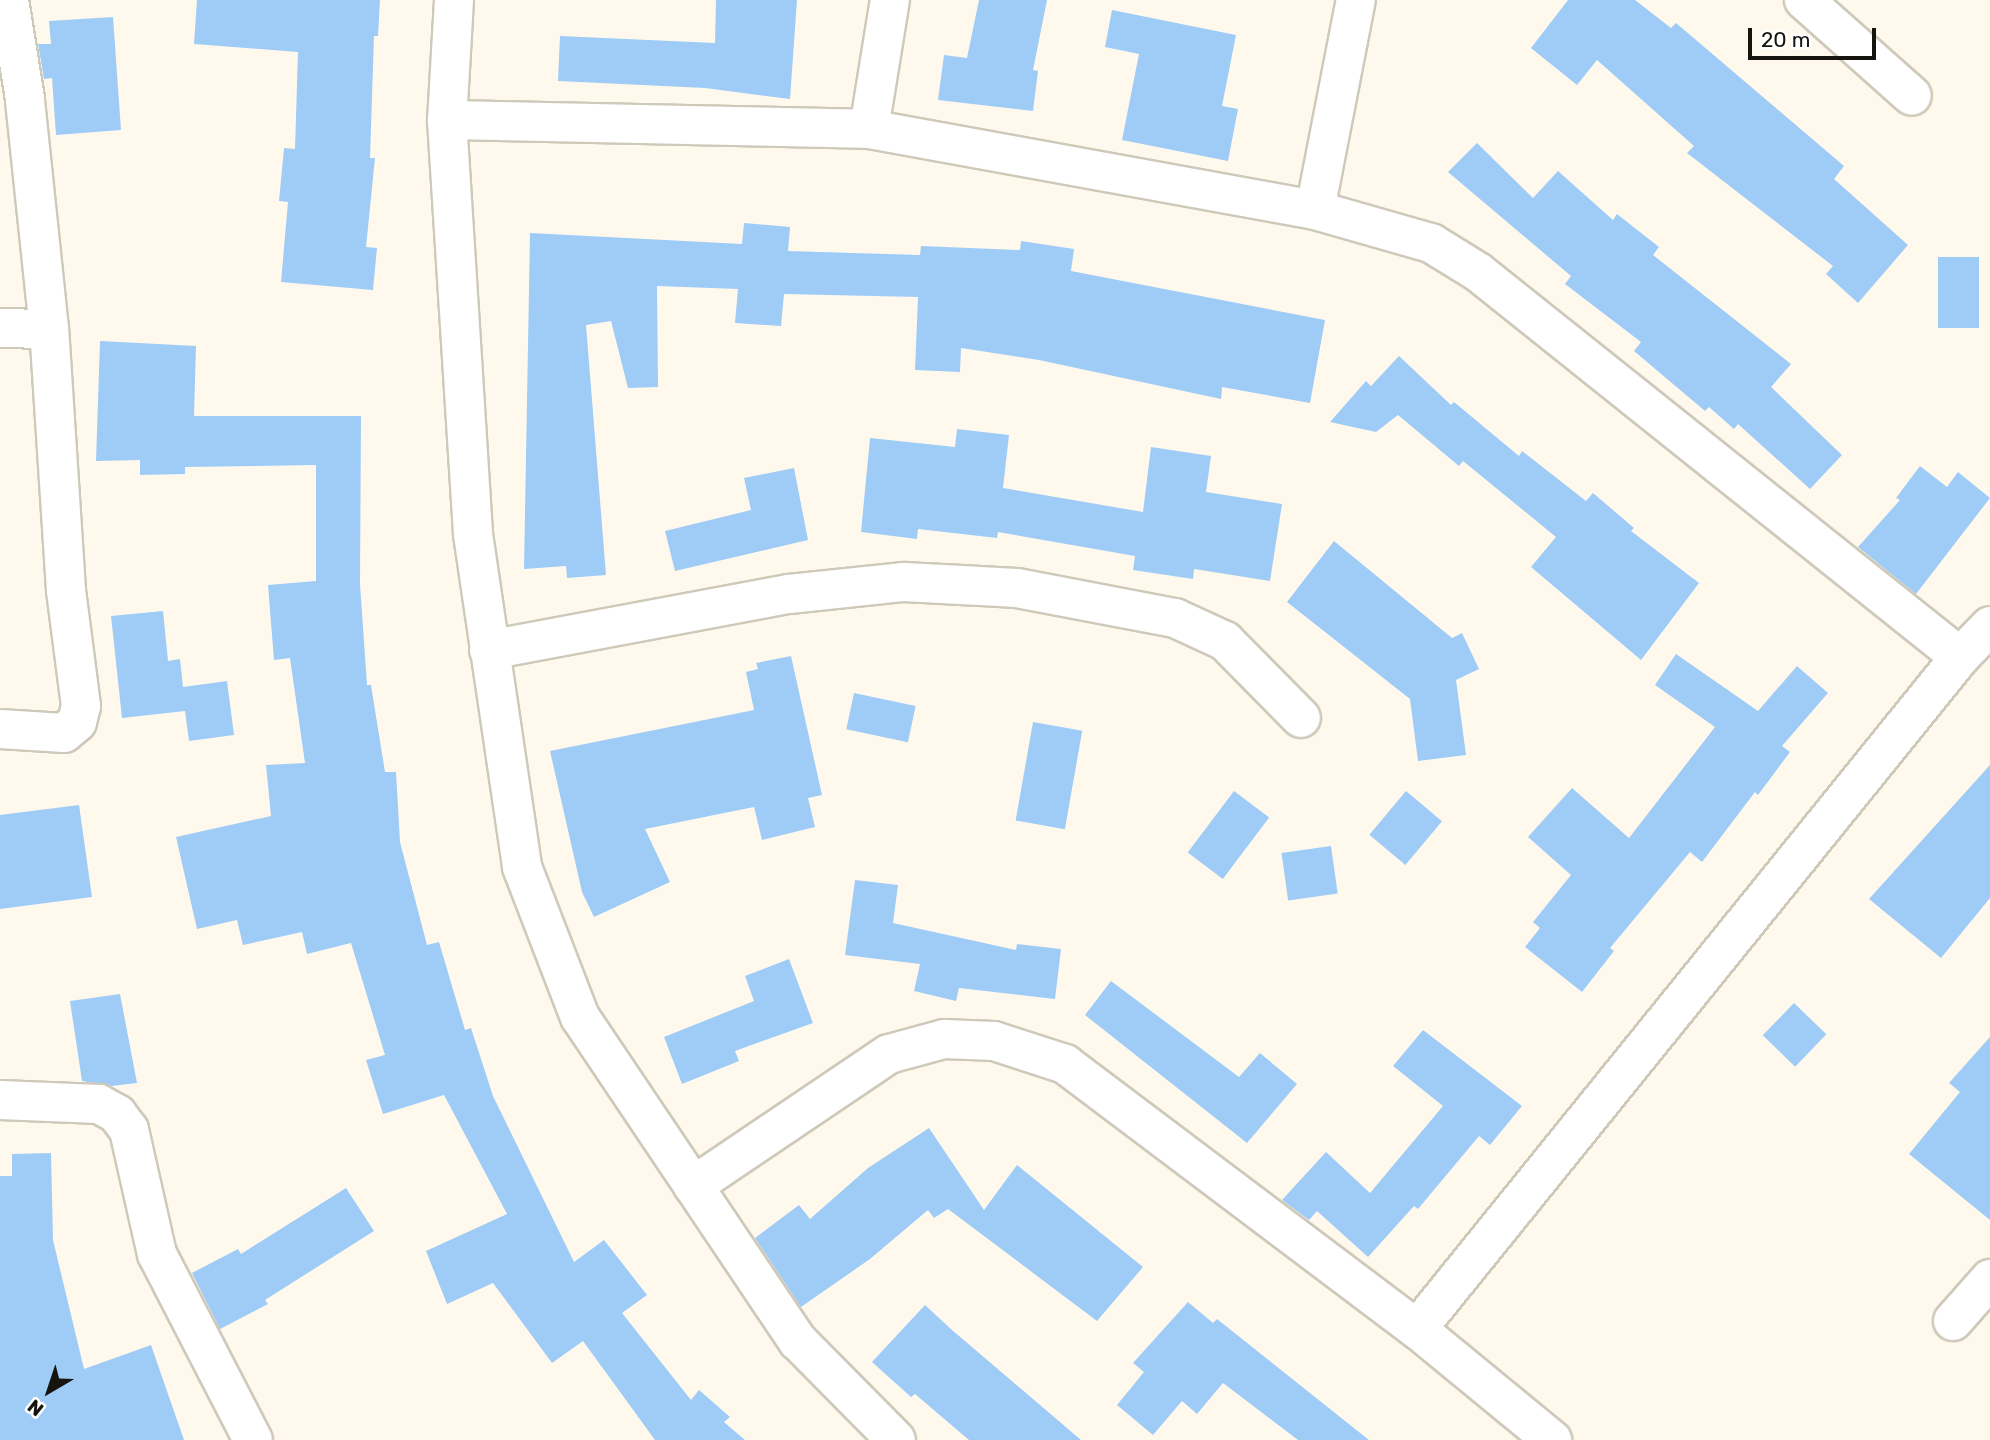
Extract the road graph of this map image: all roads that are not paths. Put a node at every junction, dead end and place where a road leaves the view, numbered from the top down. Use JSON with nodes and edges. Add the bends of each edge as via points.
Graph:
{"nodes":[{"id":1,"x":9,"y":0,"type":"edge"},
{"id":2,"x":454,"y":0,"type":"edge"},
{"id":3,"x":890,"y":0,"type":"edge"},
{"id":4,"x":1356,"y":0,"type":"edge"},
{"id":5,"x":1804,"y":0,"type":"edge"},
{"id":6,"x":1912,"y":96,"type":"dead end"},
{"id":7,"x":447,"y":120,"type":"junction"},
{"id":8,"x":869,"y":129,"type":"junction"},
{"id":9,"x":1315,"y":210,"type":"junction"},
{"id":10,"x":0,"y":328,"type":"edge"},
{"id":11,"x":49,"y":329,"type":"junction"},
{"id":12,"x":1990,"y":626,"type":"edge"},
{"id":13,"x":489,"y":650,"type":"junction"},
{"id":14,"x":1960,"y":657,"type":"junction"},
{"id":15,"x":1301,"y":718,"type":"dead end"},
{"id":16,"x":0,"y":729,"type":"edge"},
{"id":17,"x":0,"y":1100,"type":"edge"},
{"id":18,"x":693,"y":1186,"type":"junction"},
{"id":19,"x":1990,"y":1279,"type":"edge"},
{"id":20,"x":1953,"y":1321,"type":"dead end"},
{"id":21,"x":1417,"y":1329,"type":"junction"},
{"id":22,"x":253,"y":1440,"type":"edge"},
{"id":23,"x":897,"y":1440,"type":"edge"},
{"id":24,"x":1552,"y":1440,"type":"edge"}],
"edges":[{"from":1,"to":11,"type":"street","via":[[25,99]]},
{"from":2,"to":7,"type":"street"},
{"from":3,"to":8,"type":"street"},
{"from":4,"to":9,"type":"street"},
{"from":5,"to":6,"type":"street"},
{"from":7,"to":8,"type":"street"},
{"from":7,"to":13,"type":"street","via":[[472,521]]},
{"from":8,"to":9,"type":"street"},
{"from":9,"to":14,"type":"street","via":[[1431,243],[1478,272]]},
{"from":10,"to":11,"type":"street"},
{"from":11,"to":16,"type":"street","via":[[66,590],[81,706],[77,722],[64,733]]},
{"from":12,"to":14,"type":"street"},
{"from":13,"to":15,"type":"street","via":[[789,594],[904,582],[1017,588],[1175,618],[1213,635],[1225,641]]},
{"from":13,"to":18,"type":"street","via":[[522,867],[580,1017]]},
{"from":14,"to":21,"type":"street"},
{"from":17,"to":22,"type":"street","via":[[99,1104],[117,1114],[130,1130],[157,1255]]},
{"from":18,"to":21,"type":"street","via":[[889,1054],[944,1040],[994,1041],[1065,1064]]},
{"from":18,"to":23,"type":"street","via":[[798,1341]]},
{"from":19,"to":20,"type":"street"},
{"from":21,"to":24,"type":"street"}]}
